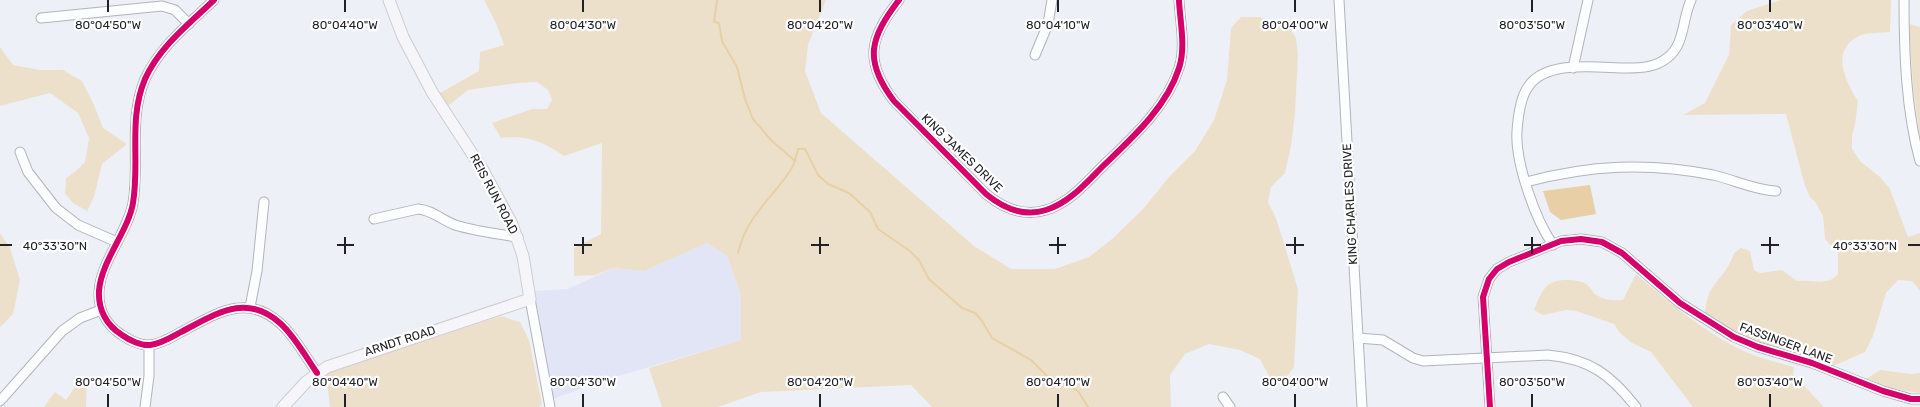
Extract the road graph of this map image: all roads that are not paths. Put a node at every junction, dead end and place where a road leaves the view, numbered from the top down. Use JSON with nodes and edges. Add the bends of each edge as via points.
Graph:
{"nodes":[{"id":1,"x":214,"y":0,"type":"edge"},
{"id":2,"x":388,"y":0,"type":"edge"},
{"id":3,"x":899,"y":0,"type":"edge"},
{"id":4,"x":1052,"y":0,"type":"edge"},
{"id":5,"x":1179,"y":0,"type":"edge"},
{"id":6,"x":1339,"y":0,"type":"edge"},
{"id":7,"x":1588,"y":0,"type":"edge"},
{"id":8,"x":1691,"y":0,"type":"edge"},
{"id":9,"x":1904,"y":0,"type":"edge"},
{"id":10,"x":41,"y":18,"type":"dead end"},
{"id":11,"x":188,"y":24,"type":"junction"},
{"id":12,"x":1035,"y":55,"type":"dead end"},
{"id":13,"x":1573,"y":68,"type":"junction"},
{"id":14,"x":20,"y":152,"type":"dead end"},
{"id":15,"x":1920,"y":161,"type":"edge"},
{"id":16,"x":1526,"y":182,"type":"junction"},
{"id":17,"x":1776,"y":191,"type":"dead end"},
{"id":18,"x":264,"y":202,"type":"dead end"},
{"id":19,"x":374,"y":218,"type":"dead end"},
{"id":20,"x":518,"y":237,"type":"junction"},
{"id":21,"x":117,"y":242,"type":"junction"},
{"id":22,"x":1552,"y":245,"type":"junction"},
{"id":23,"x":530,"y":298,"type":"junction"},
{"id":24,"x":250,"y":307,"type":"junction"},
{"id":25,"x":100,"y":310,"type":"junction"},
{"id":26,"x":1358,"y":338,"type":"junction"},
{"id":27,"x":149,"y":345,"type":"junction"},
{"id":28,"x":1487,"y":359,"type":"junction"},
{"id":29,"x":316,"y":373,"type":"junction"},
{"id":30,"x":1223,"y":397,"type":"dead end"},
{"id":31,"x":1920,"y":399,"type":"edge"},
{"id":32,"x":0,"y":401,"type":"edge"},
{"id":33,"x":146,"y":407,"type":"edge"},
{"id":34,"x":283,"y":407,"type":"edge"},
{"id":35,"x":550,"y":407,"type":"edge"},
{"id":36,"x":1230,"y":407,"type":"edge"},
{"id":37,"x":1362,"y":407,"type":"edge"},
{"id":38,"x":1490,"y":407,"type":"edge"},
{"id":39,"x":1636,"y":407,"type":"edge"}],
"edges":[{"from":1,"to":11,"type":"street"},
{"from":2,"to":20,"type":"main road","name":"REIS RUN ROAD","via":[[432,92],[484,172]]},
{"from":3,"to":5,"type":"street","name":"KING JAMES DRIVE","via":[[881,26],[875,42],[876,69],[885,89],[986,194],[1002,206],[1025,212],[1045,210],[1068,199],[1136,134],[1160,104],[1180,68]]},
{"from":4,"to":12,"type":"street","via":[[1048,24]]},
{"from":6,"to":26,"type":"street","name":"KING CHARLES DRIVE"},
{"from":7,"to":13,"type":"street"},
{"from":8,"to":13,"type":"street","via":[[1679,44],[1667,59],[1643,68]]},
{"from":9,"to":15,"type":"street","via":[[1907,74]]},
{"from":10,"to":11,"type":"street","via":[[162,6],[175,10]]},
{"from":11,"to":21,"type":"street","via":[[151,67],[140,94],[133,203]]},
{"from":13,"to":16,"type":"street","via":[[1542,73],[1524,94],[1517,146]]},
{"from":14,"to":21,"type":"street","via":[[28,172],[56,208],[78,225]]},
{"from":16,"to":17,"type":"street","via":[[1596,168],[1646,166],[1714,176],[1760,190]]},
{"from":16,"to":22,"type":"street","via":[[1536,216]]},
{"from":18,"to":24,"type":"street","via":[[260,253]]},
{"from":19,"to":20,"type":"street","via":[[418,209],[473,230]]},
{"from":20,"to":23,"type":"main road","name":"REIS RUN ROAD"},
{"from":21,"to":25,"type":"street","via":[[100,284]]},
{"from":22,"to":28,"type":"street","name":"FASSINGER LANE","via":[[1503,265],[1489,279],[1484,297]]},
{"from":22,"to":31,"type":"street","name":"FASSINGER LANE","via":[[1581,239],[1602,242],[1622,253],[1692,312],[1738,339],[1889,392]]},
{"from":23,"to":29,"type":"main road","name":"ARNDT ROAD","via":[[351,357]]},
{"from":23,"to":35,"type":"street","name":"REIS RUN ROAD"},
{"from":24,"to":27,"type":"street","via":[[214,314],[170,339]]},
{"from":24,"to":29,"type":"street","via":[[267,314],[286,329]]},
{"from":25,"to":27,"type":"street","via":[[119,334]]},
{"from":25,"to":32,"type":"street","via":[[80,318],[62,331]]},
{"from":26,"to":28,"type":"street","via":[[1383,340],[1423,361]]},
{"from":26,"to":37,"type":"street","name":"KING CHARLES DRIVE"},
{"from":27,"to":33,"type":"street"},
{"from":28,"to":38,"type":"street","name":"FASSINGER LANE"},
{"from":28,"to":39,"type":"street","via":[[1548,355],[1579,361],[1606,374]]},
{"from":29,"to":34,"type":"main road","name":"ARNDT ROAD"},
{"from":30,"to":36,"type":"street"}]}
